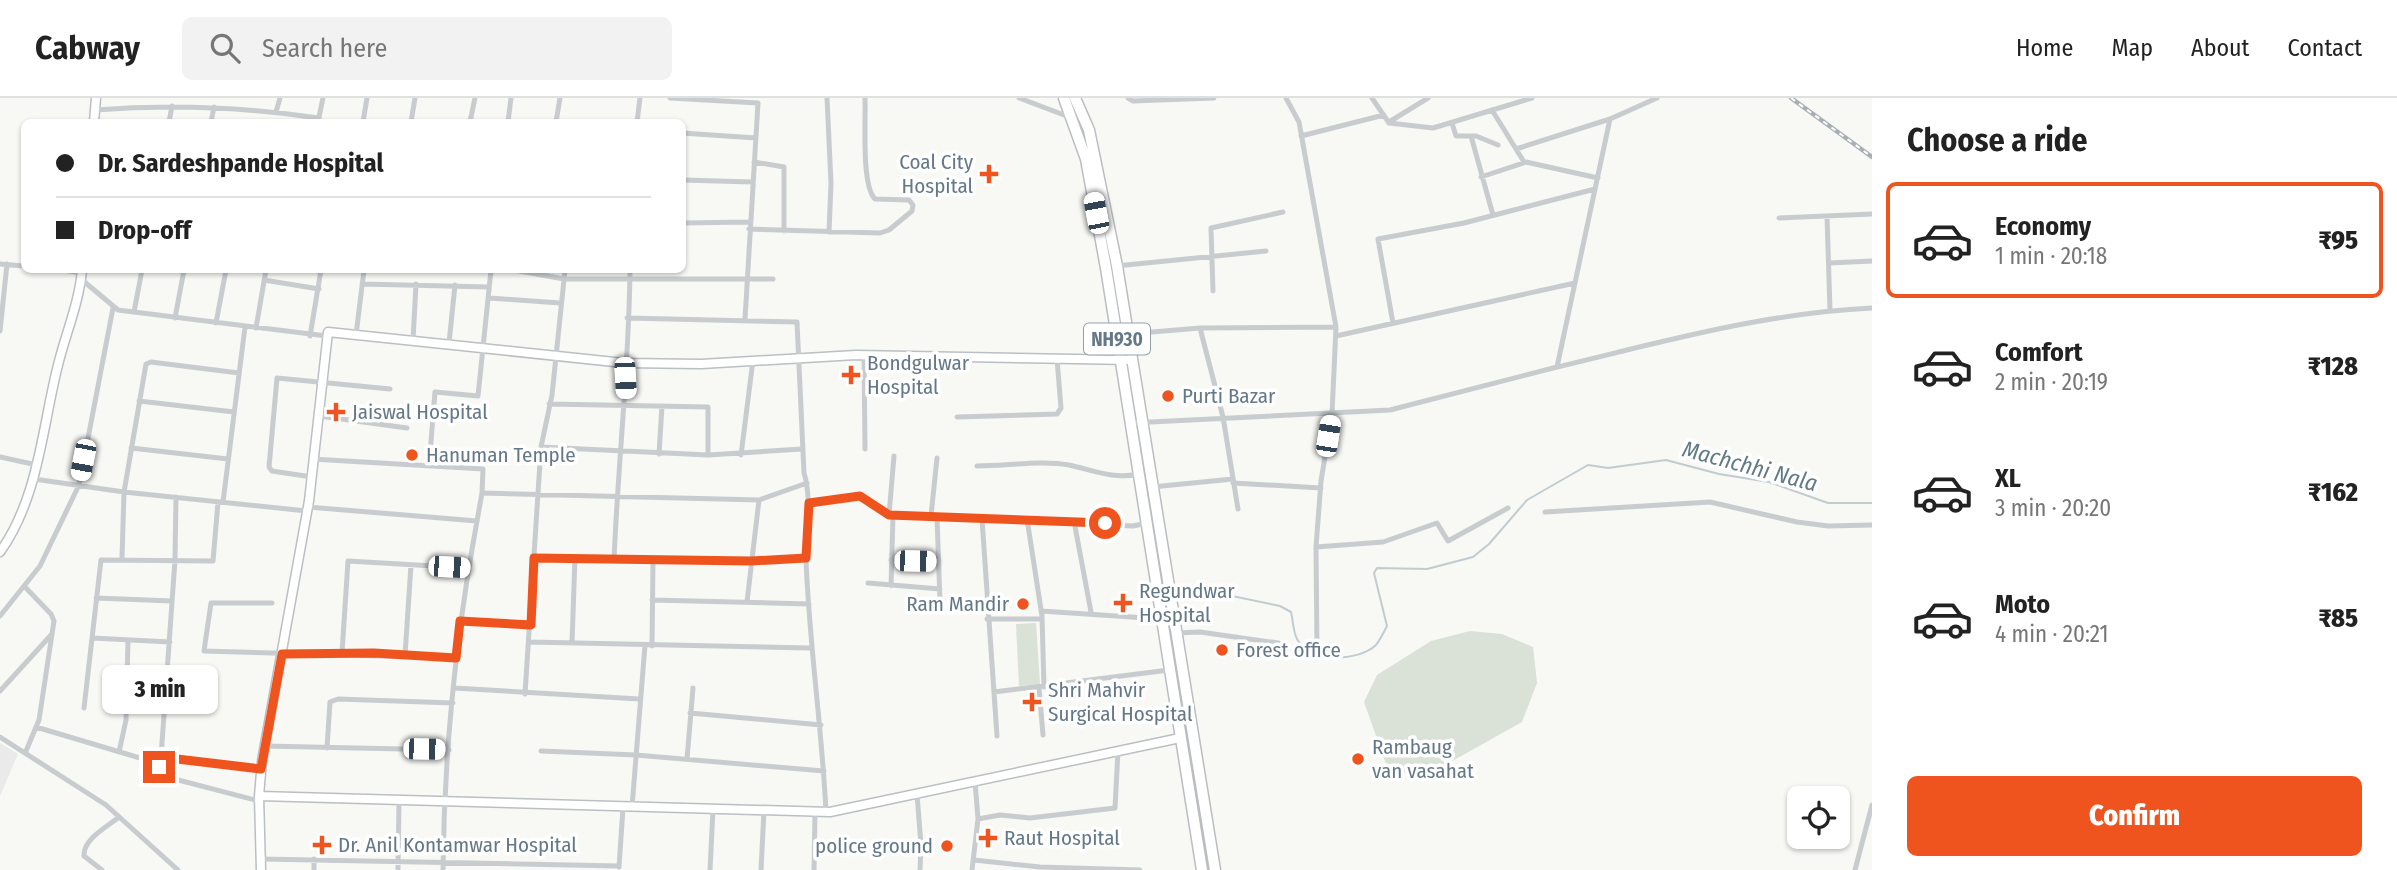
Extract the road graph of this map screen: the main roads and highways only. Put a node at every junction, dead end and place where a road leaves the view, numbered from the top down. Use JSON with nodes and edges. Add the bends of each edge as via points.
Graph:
{"nodes":[{"id":1,"x":1064,"y":98,"type":"edge"},
{"id":2,"x":1075,"y":98,"type":"edge"},
{"id":3,"x":1111,"y":267,"type":"junction"},
{"id":4,"x":1117,"y":300,"type":"junction"},
{"id":5,"x":1147,"y":488,"type":"junction"},
{"id":6,"x":1161,"y":577,"type":"junction"},
{"id":7,"x":1165,"y":605,"type":"junction"},
{"id":8,"x":1202,"y":870,"type":"edge"},
{"id":9,"x":1215,"y":870,"type":"edge"}],
"edges":[{"from":1,"to":3,"type":"highway","number":"NH930","via":[[1086,159]]},
{"from":2,"to":3,"type":"highway","number":"NH930","via":[[1089,130]]},
{"from":3,"to":4,"type":"highway","number":"NH930"},
{"from":4,"to":5,"type":"highway","number":"NH930","via":[[1128,334],[1142,421]]},
{"from":4,"to":5,"type":"highway","number":"NH930","via":[[1119,361],[1135,475]]},
{"from":5,"to":6,"type":"highway","number":"NH930"},
{"from":5,"to":6,"type":"highway","number":"NH930","via":[[1146,524]]},
{"from":6,"to":7,"type":"highway","number":"NH930"},
{"from":7,"to":8,"type":"highway","number":"NH930","via":[[1161,619]]},
{"from":7,"to":9,"type":"highway","number":"NH930","via":[[1175,634]]}]}
